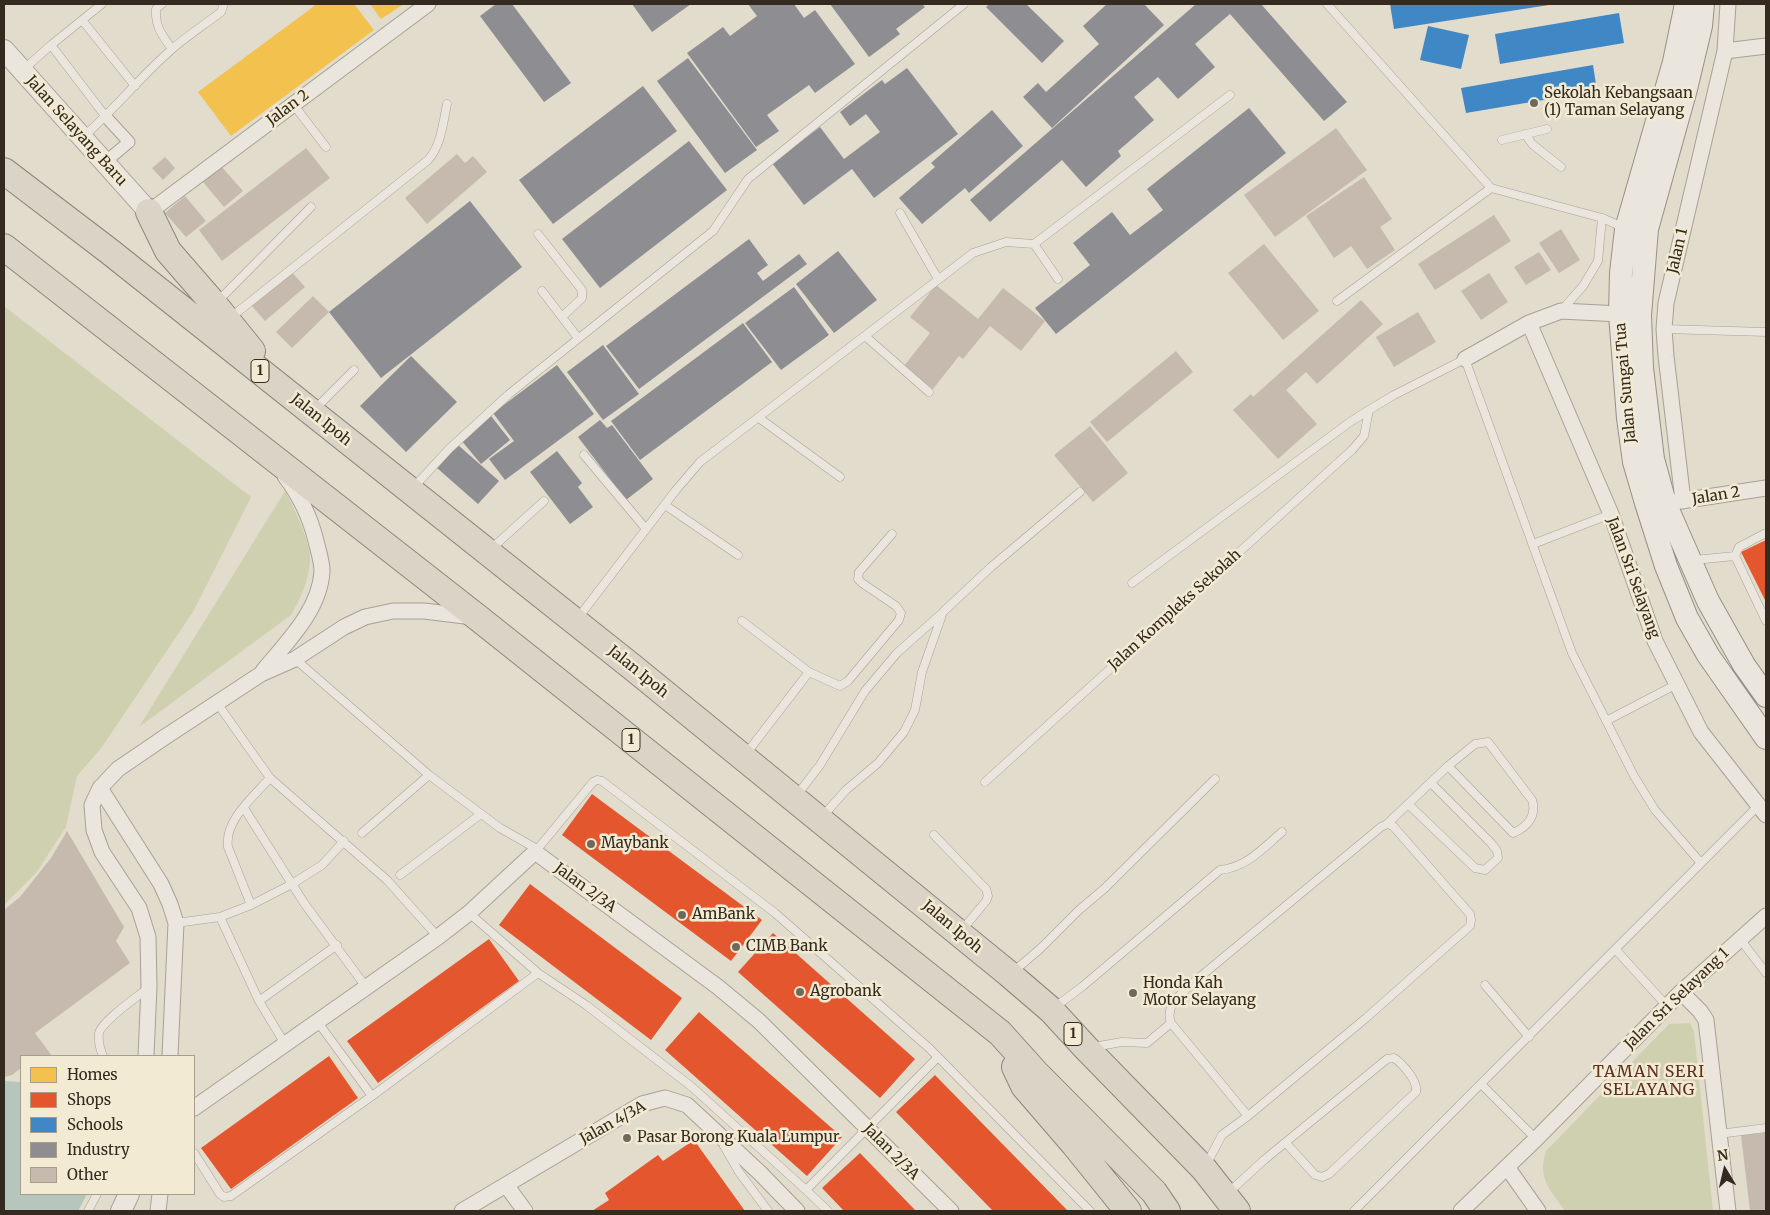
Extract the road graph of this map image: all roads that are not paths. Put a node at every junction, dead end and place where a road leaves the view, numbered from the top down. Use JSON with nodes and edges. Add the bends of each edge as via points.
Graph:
{"nodes":[{"id":1,"x":102,"y":4,"type":"edge"},
{"id":2,"x":162,"y":4,"type":"edge"},
{"id":3,"x":224,"y":4,"type":"edge"},
{"id":4,"x":428,"y":4,"type":"edge"},
{"id":5,"x":964,"y":4,"type":"edge"},
{"id":6,"x":1327,"y":4,"type":"edge"},
{"id":7,"x":1686,"y":4,"type":"edge"},
{"id":8,"x":1703,"y":4,"type":"edge"},
{"id":9,"x":1728,"y":4,"type":"edge"},
{"id":10,"x":82,"y":20,"type":"junction"},
{"id":11,"x":51,"y":45,"type":"junction"},
{"id":12,"x":1766,"y":46,"type":"edge"},
{"id":13,"x":172,"y":49,"type":"junction"},
{"id":14,"x":4,"y":50,"type":"edge"},
{"id":15,"x":1724,"y":51,"type":"junction"},
{"id":16,"x":22,"y":71,"type":"junction"},
{"id":17,"x":135,"y":86,"type":"junction"},
{"id":18,"x":1230,"y":95,"type":"dead end"},
{"id":19,"x":293,"y":104,"type":"junction"},
{"id":20,"x":447,"y":104,"type":"dead end"},
{"id":21,"x":106,"y":117,"type":"junction"},
{"id":22,"x":1547,"y":129,"type":"dead end"},
{"id":23,"x":1525,"y":134,"type":"junction"},
{"id":24,"x":82,"y":137,"type":"junction"},
{"id":25,"x":1502,"y":140,"type":"dead end"},
{"id":26,"x":326,"y":147,"type":"dead end"},
{"id":27,"x":104,"y":163,"type":"junction"},
{"id":28,"x":1561,"y":167,"type":"dead end"},
{"id":29,"x":4,"y":171,"type":"edge"},
{"id":30,"x":1491,"y":188,"type":"junction"},
{"id":31,"x":311,"y":207,"type":"dead end"},
{"id":32,"x":148,"y":212,"type":"junction"},
{"id":33,"x":900,"y":213,"type":"dead end"},
{"id":34,"x":1602,"y":218,"type":"junction"},
{"id":35,"x":1626,"y":229,"type":"junction"},
{"id":36,"x":538,"y":234,"type":"dead end"},
{"id":37,"x":1034,"y":244,"type":"junction"},
{"id":38,"x":4,"y":247,"type":"edge"},
{"id":39,"x":109,"y":251,"type":"junction"},
{"id":40,"x":938,"y":279,"type":"junction"},
{"id":41,"x":1058,"y":279,"type":"dead end"},
{"id":42,"x":542,"y":291,"type":"dead end"},
{"id":43,"x":1337,"y":301,"type":"dead end"},
{"id":44,"x":1561,"y":311,"type":"junction"},
{"id":45,"x":221,"y":312,"type":"junction"},
{"id":46,"x":1620,"y":314,"type":"junction"},
{"id":47,"x":562,"y":317,"type":"junction"},
{"id":48,"x":1529,"y":323,"type":"junction"},
{"id":49,"x":1664,"y":329,"type":"junction"},
{"id":50,"x":1766,"y":332,"type":"edge"},
{"id":51,"x":865,"y":336,"type":"junction"},
{"id":52,"x":578,"y":338,"type":"junction"},
{"id":53,"x":1465,"y":360,"type":"junction"},
{"id":54,"x":354,"y":370,"type":"dead end"},
{"id":55,"x":283,"y":389,"type":"junction"},
{"id":56,"x":929,"y":392,"type":"dead end"},
{"id":57,"x":1369,"y":410,"type":"junction"},
{"id":58,"x":311,"y":412,"type":"junction"},
{"id":59,"x":759,"y":418,"type":"junction"},
{"id":60,"x":261,"y":448,"type":"junction"},
{"id":61,"x":584,"y":455,"type":"dead end"},
{"id":62,"x":840,"y":477,"type":"dead end"},
{"id":63,"x":1766,"y":488,"type":"edge"},
{"id":64,"x":410,"y":491,"type":"junction"},
{"id":65,"x":1080,"y":492,"type":"dead end"},
{"id":66,"x":544,"y":501,"type":"dead end"},
{"id":67,"x":1674,"y":502,"type":"junction"},
{"id":68,"x":665,"y":505,"type":"junction"},
{"id":69,"x":1611,"y":514,"type":"junction"},
{"id":70,"x":646,"y":529,"type":"junction"},
{"id":71,"x":1766,"y":533,"type":"edge"},
{"id":72,"x":892,"y":534,"type":"dead end"},
{"id":73,"x":1533,"y":544,"type":"junction"},
{"id":74,"x":487,"y":552,"type":"junction"},
{"id":75,"x":738,"y":555,"type":"dead end"},
{"id":76,"x":1735,"y":556,"type":"junction"},
{"id":77,"x":1689,"y":560,"type":"junction"},
{"id":78,"x":1132,"y":583,"type":"dead end"},
{"id":79,"x":943,"y":612,"type":"junction"},
{"id":80,"x":477,"y":618,"type":"junction"},
{"id":81,"x":575,"y":621,"type":"junction"},
{"id":82,"x":742,"y":621,"type":"dead end"},
{"id":83,"x":1766,"y":621,"type":"edge"},
{"id":84,"x":295,"y":659,"type":"junction"},
{"id":85,"x":809,"y":672,"type":"junction"},
{"id":86,"x":261,"y":674,"type":"junction"},
{"id":87,"x":1677,"y":684,"type":"junction"},
{"id":88,"x":1764,"y":689,"type":"edge"},
{"id":89,"x":217,"y":703,"type":"junction"},
{"id":90,"x":1606,"y":721,"type":"junction"},
{"id":91,"x":1766,"y":738,"type":"edge"},
{"id":92,"x":743,"y":758,"type":"junction"},
{"id":93,"x":1448,"y":766,"type":"junction"},
{"id":94,"x":429,"y":775,"type":"junction"},
{"id":95,"x":270,"y":778,"type":"junction"},
{"id":96,"x":1215,"y":780,"type":"dead end"},
{"id":97,"x":985,"y":782,"type":"dead end"},
{"id":98,"x":1431,"y":783,"type":"junction"},
{"id":99,"x":100,"y":788,"type":"junction"},
{"id":100,"x":794,"y":799,"type":"junction"},
{"id":101,"x":1408,"y":804,"type":"junction"},
{"id":102,"x":244,"y":808,"type":"junction"},
{"id":103,"x":1762,"y":811,"type":"edge"},
{"id":104,"x":481,"y":814,"type":"junction"},
{"id":105,"x":819,"y":821,"type":"junction"},
{"id":106,"x":1387,"y":824,"type":"junction"},
{"id":107,"x":1282,"y":832,"type":"dead end"},
{"id":108,"x":362,"y":833,"type":"dead end"},
{"id":109,"x":934,"y":835,"type":"dead end"},
{"id":110,"x":344,"y":841,"type":"junction"},
{"id":111,"x":536,"y":850,"type":"junction"},
{"id":112,"x":1701,"y":863,"type":"junction"},
{"id":113,"x":400,"y":875,"type":"dead end"},
{"id":114,"x":292,"y":884,"type":"junction"},
{"id":115,"x":251,"y":905,"type":"junction"},
{"id":116,"x":469,"y":913,"type":"junction"},
{"id":117,"x":1766,"y":916,"type":"edge"},
{"id":118,"x":220,"y":917,"type":"junction"},
{"id":119,"x":176,"y":923,"type":"junction"},
{"id":120,"x":959,"y":934,"type":"junction"},
{"id":121,"x":438,"y":937,"type":"junction"},
{"id":122,"x":1740,"y":940,"type":"junction"},
{"id":123,"x":337,"y":945,"type":"junction"},
{"id":124,"x":1616,"y":950,"type":"junction"},
{"id":125,"x":538,"y":973,"type":"junction"},
{"id":126,"x":1766,"y":973,"type":"edge"},
{"id":127,"x":1009,"y":974,"type":"junction"},
{"id":128,"x":1485,"y":985,"type":"dead end"},
{"id":129,"x":149,"y":987,"type":"junction"},
{"id":130,"x":366,"y":987,"type":"junction"},
{"id":131,"x":1681,"y":992,"type":"junction"},
{"id":132,"x":259,"y":1001,"type":"junction"},
{"id":133,"x":1667,"y":1006,"type":"junction"},
{"id":134,"x":1051,"y":1010,"type":"junction"},
{"id":135,"x":317,"y":1021,"type":"junction"},
{"id":136,"x":1171,"y":1024,"type":"junction"},
{"id":137,"x":1000,"y":1033,"type":"junction"},
{"id":138,"x":1529,"y":1037,"type":"junction"},
{"id":139,"x":285,"y":1044,"type":"junction"},
{"id":140,"x":1086,"y":1048,"type":"junction"},
{"id":141,"x":102,"y":1055,"type":"edge"},
{"id":142,"x":146,"y":1055,"type":"edge"},
{"id":143,"x":170,"y":1055,"type":"edge"},
{"id":144,"x":938,"y":1057,"type":"junction"},
{"id":145,"x":1482,"y":1085,"type":"junction"},
{"id":146,"x":372,"y":1096,"type":"junction"},
{"id":147,"x":195,"y":1107,"type":"edge"},
{"id":148,"x":1248,"y":1116,"type":"junction"},
{"id":149,"x":867,"y":1128,"type":"junction"},
{"id":150,"x":1766,"y":1128,"type":"edge"},
{"id":151,"x":714,"y":1129,"type":"junction"},
{"id":152,"x":1719,"y":1134,"type":"junction"},
{"id":153,"x":1536,"y":1139,"type":"junction"},
{"id":154,"x":1286,"y":1143,"type":"junction"},
{"id":155,"x":195,"y":1155,"type":"edge"},
{"id":156,"x":1507,"y":1166,"type":"junction"},
{"id":157,"x":1204,"y":1169,"type":"junction"},
{"id":158,"x":506,"y":1185,"type":"junction"},
{"id":159,"x":806,"y":1190,"type":"junction"},
{"id":160,"x":96,"y":1195,"type":"edge"},
{"id":161,"x":130,"y":1195,"type":"edge"},
{"id":162,"x":131,"y":1195,"type":"edge"},
{"id":163,"x":160,"y":1195,"type":"edge"},
{"id":164,"x":1231,"y":1203,"type":"edge"},
{"id":165,"x":88,"y":1211,"type":"edge"},
{"id":166,"x":121,"y":1211,"type":"edge"},
{"id":167,"x":130,"y":1211,"type":"edge"},
{"id":168,"x":158,"y":1211,"type":"edge"},
{"id":169,"x":462,"y":1211,"type":"edge"},
{"id":170,"x":525,"y":1211,"type":"edge"},
{"id":171,"x":768,"y":1211,"type":"edge"},
{"id":172,"x":797,"y":1211,"type":"edge"},
{"id":173,"x":828,"y":1211,"type":"edge"},
{"id":174,"x":951,"y":1211,"type":"edge"},
{"id":175,"x":1090,"y":1211,"type":"edge"},
{"id":176,"x":1128,"y":1211,"type":"edge"},
{"id":177,"x":1167,"y":1211,"type":"edge"},
{"id":178,"x":1354,"y":1211,"type":"edge"},
{"id":179,"x":1460,"y":1211,"type":"edge"},
{"id":180,"x":1538,"y":1211,"type":"edge"},
{"id":181,"x":1728,"y":1211,"type":"edge"}],
"edges":[{"from":1,"to":10,"type":"lane"},
{"from":2,"to":13,"type":"lane","via":[[156,9],[155,20]]},
{"from":3,"to":13,"type":"lane","via":[[221,12]]},
{"from":4,"to":19,"type":"street","name":"Jalan 2"},
{"from":5,"to":52,"type":"lane","via":[[748,179],[712,231]]},
{"from":6,"to":30,"type":"lane"},
{"from":7,"to":35,"type":"main road","name":"Jalan Sungai Tua","via":[[1674,62]]},
{"from":8,"to":67,"type":"main road","name":"Jalan Sungai Tua","via":[[1686,89],[1646,229],[1640,315],[1643,377],[1653,459]]},
{"from":9,"to":15,"type":"street","name":"Jalan 1"},
{"from":10,"to":11,"type":"lane"},
{"from":10,"to":17,"type":"lane"},
{"from":11,"to":16,"type":"lane"},
{"from":11,"to":21,"type":"lane"},
{"from":12,"to":15,"type":"street"},
{"from":13,"to":17,"type":"lane"},
{"from":14,"to":16,"type":"street","name":"Jalan Selayang Baru"},
{"from":15,"to":49,"type":"street","name":"Jalan 1","via":[[1666,303]]},
{"from":16,"to":24,"type":"street","name":"Jalan Selayang Baru"},
{"from":17,"to":21,"type":"lane"},
{"from":18,"to":37,"type":"lane"},
{"from":19,"to":26,"type":"lane"},
{"from":19,"to":32,"type":"street","name":"Jalan 2"},
{"from":20,"to":45,"type":"lane","via":[[438,145],[428,160]]},
{"from":21,"to":24,"type":"lane"},
{"from":21,"to":27,"type":"street","via":[[129,142]]},
{"from":22,"to":23,"type":"lane"},
{"from":23,"to":25,"type":"lane"},
{"from":23,"to":28,"type":"lane","via":[[1532,144]]},
{"from":24,"to":27,"type":"street","name":"Jalan Selayang Baru"},
{"from":27,"to":32,"type":"street","name":"Jalan Selayang Baru"},
{"from":29,"to":39,"type":"highway","name":"Jalan Ipoh","number":"1"},
{"from":30,"to":34,"type":"lane"},
{"from":30,"to":43,"type":"lane"},
{"from":31,"to":45,"type":"lane","via":[[242,274]]},
{"from":32,"to":39,"type":"highway","via":[[152,244],[149,252],[142,255]]},
{"from":32,"to":45,"type":"highway","via":[[168,251]]},
{"from":33,"to":40,"type":"lane"},
{"from":34,"to":35,"type":"lane"},
{"from":34,"to":44,"type":"lane","via":[[1598,261],[1583,286]]},
{"from":35,"to":46,"type":"main road","name":"Jalan Sungai Tua"},
{"from":36,"to":47,"type":"lane","via":[[582,290],[582,298]]},
{"from":37,"to":40,"type":"lane","via":[[1006,242],[973,253]]},
{"from":37,"to":41,"type":"lane"},
{"from":38,"to":60,"type":"highway","number":"1"},
{"from":39,"to":55,"type":"highway","name":"Jalan Ipoh","number":"1"},
{"from":40,"to":51,"type":"lane"},
{"from":42,"to":47,"type":"lane"},
{"from":44,"to":46,"type":"street"},
{"from":44,"to":48,"type":"street"},
{"from":45,"to":55,"type":"highway"},
{"from":46,"to":91,"type":"main road","name":"Jalan Sungai Tua","via":[[1634,462],[1666,566],[1687,618],[1708,655]]},
{"from":47,"to":52,"type":"lane"},
{"from":48,"to":53,"type":"street"},
{"from":48,"to":69,"type":"street","name":"Jalan Sri Selayang"},
{"from":49,"to":50,"type":"lane"},
{"from":49,"to":67,"type":"street","name":"Jalan 1"},
{"from":51,"to":56,"type":"lane"},
{"from":51,"to":59,"type":"lane"},
{"from":52,"to":64,"type":"lane","via":[[509,394],[449,449]]},
{"from":53,"to":57,"type":"lane","via":[[1394,394]]},
{"from":53,"to":73,"type":"lane"},
{"from":54,"to":58,"type":"lane"},
{"from":55,"to":58,"type":"highway","name":"Jalan Ipoh","number":"1"},
{"from":57,"to":78,"type":"lane"},
{"from":57,"to":97,"type":"lane","name":"Jalan Kompleks Sekolah","via":[[1364,436],[1344,457]]},
{"from":58,"to":64,"type":"highway","name":"Jalan Ipoh","number":"1"},
{"from":59,"to":62,"type":"lane"},
{"from":59,"to":68,"type":"lane","via":[[700,462]]},
{"from":60,"to":80,"type":"highway","number":"1"},
{"from":60,"to":86,"type":"street","via":[[300,497],[310,517],[322,570],[318,595],[301,624]]},
{"from":61,"to":70,"type":"lane"},
{"from":63,"to":67,"type":"street","name":"Jalan 2"},
{"from":64,"to":74,"type":"highway","name":"Jalan Ipoh","number":"1"},
{"from":65,"to":79,"type":"lane"},
{"from":66,"to":74,"type":"lane"},
{"from":67,"to":77,"type":"main road","name":"Jalan Sungai Tua"},
{"from":68,"to":70,"type":"lane"},
{"from":68,"to":75,"type":"lane"},
{"from":69,"to":73,"type":"lane"},
{"from":69,"to":87,"type":"street","name":"Jalan Sri Selayang","via":[[1655,641]]},
{"from":70,"to":81,"type":"lane"},
{"from":71,"to":76,"type":"lane","via":[[1739,547]]},
{"from":72,"to":85,"type":"lane","via":[[858,572],[858,578],[896,606],[901,613],[899,620],[848,682],[840,686]]},
{"from":73,"to":90,"type":"lane","via":[[1572,653]]},
{"from":74,"to":81,"type":"highway","name":"Jalan Ipoh","number":"1"},
{"from":76,"to":77,"type":"lane"},
{"from":76,"to":83,"type":"lane"},
{"from":77,"to":88,"type":"main road","name":"Jalan Sungai Tua","via":[[1726,635]]},
{"from":79,"to":100,"type":"lane","via":[[897,653],[864,691],[820,765]]},
{"from":79,"to":105,"type":"lane","via":[[922,672],[915,710],[904,732],[878,763],[846,790]]},
{"from":80,"to":84,"type":"street","via":[[424,611],[393,611],[365,617]]},
{"from":80,"to":137,"type":"highway","number":"1"},
{"from":81,"to":92,"type":"highway","name":"Jalan Ipoh","number":"1"},
{"from":82,"to":85,"type":"lane"},
{"from":84,"to":86,"type":"street"},
{"from":84,"to":94,"type":"lane"},
{"from":85,"to":92,"type":"lane"},
{"from":86,"to":89,"type":"street"},
{"from":87,"to":90,"type":"lane"},
{"from":87,"to":103,"type":"street","name":"Jalan Sri Selayang","via":[[1701,732]]},
{"from":89,"to":95,"type":"lane"},
{"from":89,"to":99,"type":"street","via":[[118,769]]},
{"from":90,"to":112,"type":"lane","via":[[1655,810]]},
{"from":92,"to":100,"type":"highway","name":"Jalan Ipoh","number":"1"},
{"from":93,"to":93,"type":"lane","via":[[1475,744],[1488,742],[1532,800],[1535,809],[1532,817],[1521,830],[1513,833]]},
{"from":93,"to":98,"type":"lane"},
{"from":94,"to":104,"type":"lane"},
{"from":94,"to":108,"type":"lane"},
{"from":95,"to":102,"type":"lane"},
{"from":95,"to":110,"type":"lane"},
{"from":96,"to":127,"type":"lane","via":[[1105,888]]},
{"from":98,"to":101,"type":"lane"},
{"from":98,"to":101,"type":"lane","via":[[1497,851],[1498,858],[1485,870],[1475,868]]},
{"from":99,"to":119,"type":"street","via":[[161,884]]},
{"from":99,"to":129,"type":"street","via":[[92,805],[94,830],[102,852],[139,908],[148,937]]},
{"from":100,"to":105,"type":"highway","name":"Jalan Ipoh","number":"1"},
{"from":101,"to":106,"type":"lane"},
{"from":102,"to":114,"type":"lane"},
{"from":102,"to":115,"type":"lane","via":[[232,821],[226,838]]},
{"from":103,"to":112,"type":"lane"},
{"from":104,"to":111,"type":"lane"},
{"from":104,"to":113,"type":"lane"},
{"from":105,"to":120,"type":"highway","name":"Jalan Ipoh","number":"1"},
{"from":106,"to":136,"type":"lane","via":[[1195,981],[1173,1002],[1168,1016]]},
{"from":106,"to":148,"type":"lane","via":[[1408,842],[1470,914],[1470,926]]},
{"from":107,"to":134,"type":"lane","via":[[1247,862],[1220,870]]},
{"from":109,"to":120,"type":"lane","via":[[981,882],[988,896]]},
{"from":110,"to":114,"type":"lane","via":[[322,865]]},
{"from":110,"to":121,"type":"lane","via":[[386,880]]},
{"from":111,"to":116,"type":"street"},
{"from":111,"to":144,"type":"lane","via":[[593,782],[602,781],[775,913]]},
{"from":111,"to":149,"type":"street","name":"Jalan 2/3A","via":[[718,986],[759,1021]]},
{"from":112,"to":124,"type":"lane"},
{"from":114,"to":115,"type":"lane"},
{"from":114,"to":123,"type":"lane"},
{"from":115,"to":118,"type":"lane"},
{"from":116,"to":121,"type":"street"},
{"from":116,"to":125,"type":"lane"},
{"from":117,"to":122,"type":"street","name":"Jalan Sri Selayang 1"},
{"from":118,"to":119,"type":"lane"},
{"from":118,"to":132,"type":"lane"},
{"from":119,"to":143,"type":"street"},
{"from":120,"to":127,"type":"highway","name":"Jalan Ipoh","number":"1"},
{"from":121,"to":130,"type":"street"},
{"from":122,"to":126,"type":"lane"},
{"from":122,"to":131,"type":"street","name":"Jalan Sri Selayang 1"},
{"from":123,"to":130,"type":"lane"},
{"from":123,"to":132,"type":"lane"},
{"from":124,"to":133,"type":"lane"},
{"from":124,"to":138,"type":"lane"},
{"from":125,"to":146,"type":"lane"},
{"from":125,"to":159,"type":"lane","via":[[586,1005],[692,1087]]},
{"from":127,"to":134,"type":"highway","name":"Jalan Ipoh","number":"1"},
{"from":128,"to":138,"type":"lane"},
{"from":129,"to":141,"type":"lane","via":[[109,1019],[99,1032],[99,1049]]},
{"from":129,"to":142,"type":"street"},
{"from":130,"to":135,"type":"street"},
{"from":131,"to":133,"type":"street","name":"Jalan Sri Selayang 1"},
{"from":131,"to":152,"type":"street","via":[[1706,1020]]},
{"from":132,"to":139,"type":"lane"},
{"from":133,"to":153,"type":"street","name":"Jalan Sri Selayang 1"},
{"from":134,"to":140,"type":"highway","name":"Jalan Ipoh","number":"1"},
{"from":135,"to":139,"type":"street"},
{"from":135,"to":146,"type":"lane"},
{"from":136,"to":140,"type":"lane","via":[[1148,1042],[1122,1042]]},
{"from":136,"to":148,"type":"lane"},
{"from":137,"to":176,"type":"highway","via":[[1024,1086]]},
{"from":137,"to":177,"type":"highway","number":"1","via":[[1154,1192]]},
{"from":138,"to":145,"type":"lane"},
{"from":139,"to":147,"type":"street"},
{"from":140,"to":157,"type":"highway","name":"Jalan Ipoh","number":"1"},
{"from":144,"to":149,"type":"lane"},
{"from":144,"to":175,"type":"lane"},
{"from":145,"to":153,"type":"lane"},
{"from":145,"to":178,"type":"lane"},
{"from":146,"to":155,"type":"lane","via":[[231,1196],[220,1194]]},
{"from":148,"to":157,"type":"lane","via":[[1222,1135]]},
{"from":149,"to":159,"type":"lane"},
{"from":149,"to":174,"type":"street","name":"Jalan 2/3A"},
{"from":150,"to":152,"type":"lane"},
{"from":151,"to":158,"type":"street","name":"Jalan 4/3A","via":[[687,1105],[665,1098],[642,1104]]},
{"from":151,"to":171,"type":"lane","via":[[739,1172]]},
{"from":151,"to":172,"type":"street","name":"Jalan 4/3A"},
{"from":152,"to":181,"type":"street"},
{"from":153,"to":156,"type":"street","name":"Jalan Sri Selayang 1"},
{"from":154,"to":154,"type":"lane","via":[[1387,1060],[1398,1060],[1416,1084],[1416,1092],[1329,1174],[1315,1176]]},
{"from":154,"to":164,"type":"lane"},
{"from":156,"to":179,"type":"street","name":"Jalan Sri Selayang 1"},
{"from":156,"to":180,"type":"street"},
{"from":157,"to":164,"type":"highway","name":"Jalan Ipoh","number":"1"},
{"from":158,"to":169,"type":"street","name":"Jalan 4/3A"},
{"from":158,"to":170,"type":"street"},
{"from":159,"to":173,"type":"lane"},
{"from":160,"to":165,"type":"lane"},
{"from":161,"to":166,"type":"street"},
{"from":162,"to":167,"type":"street"},
{"from":163,"to":168,"type":"street"}]}
